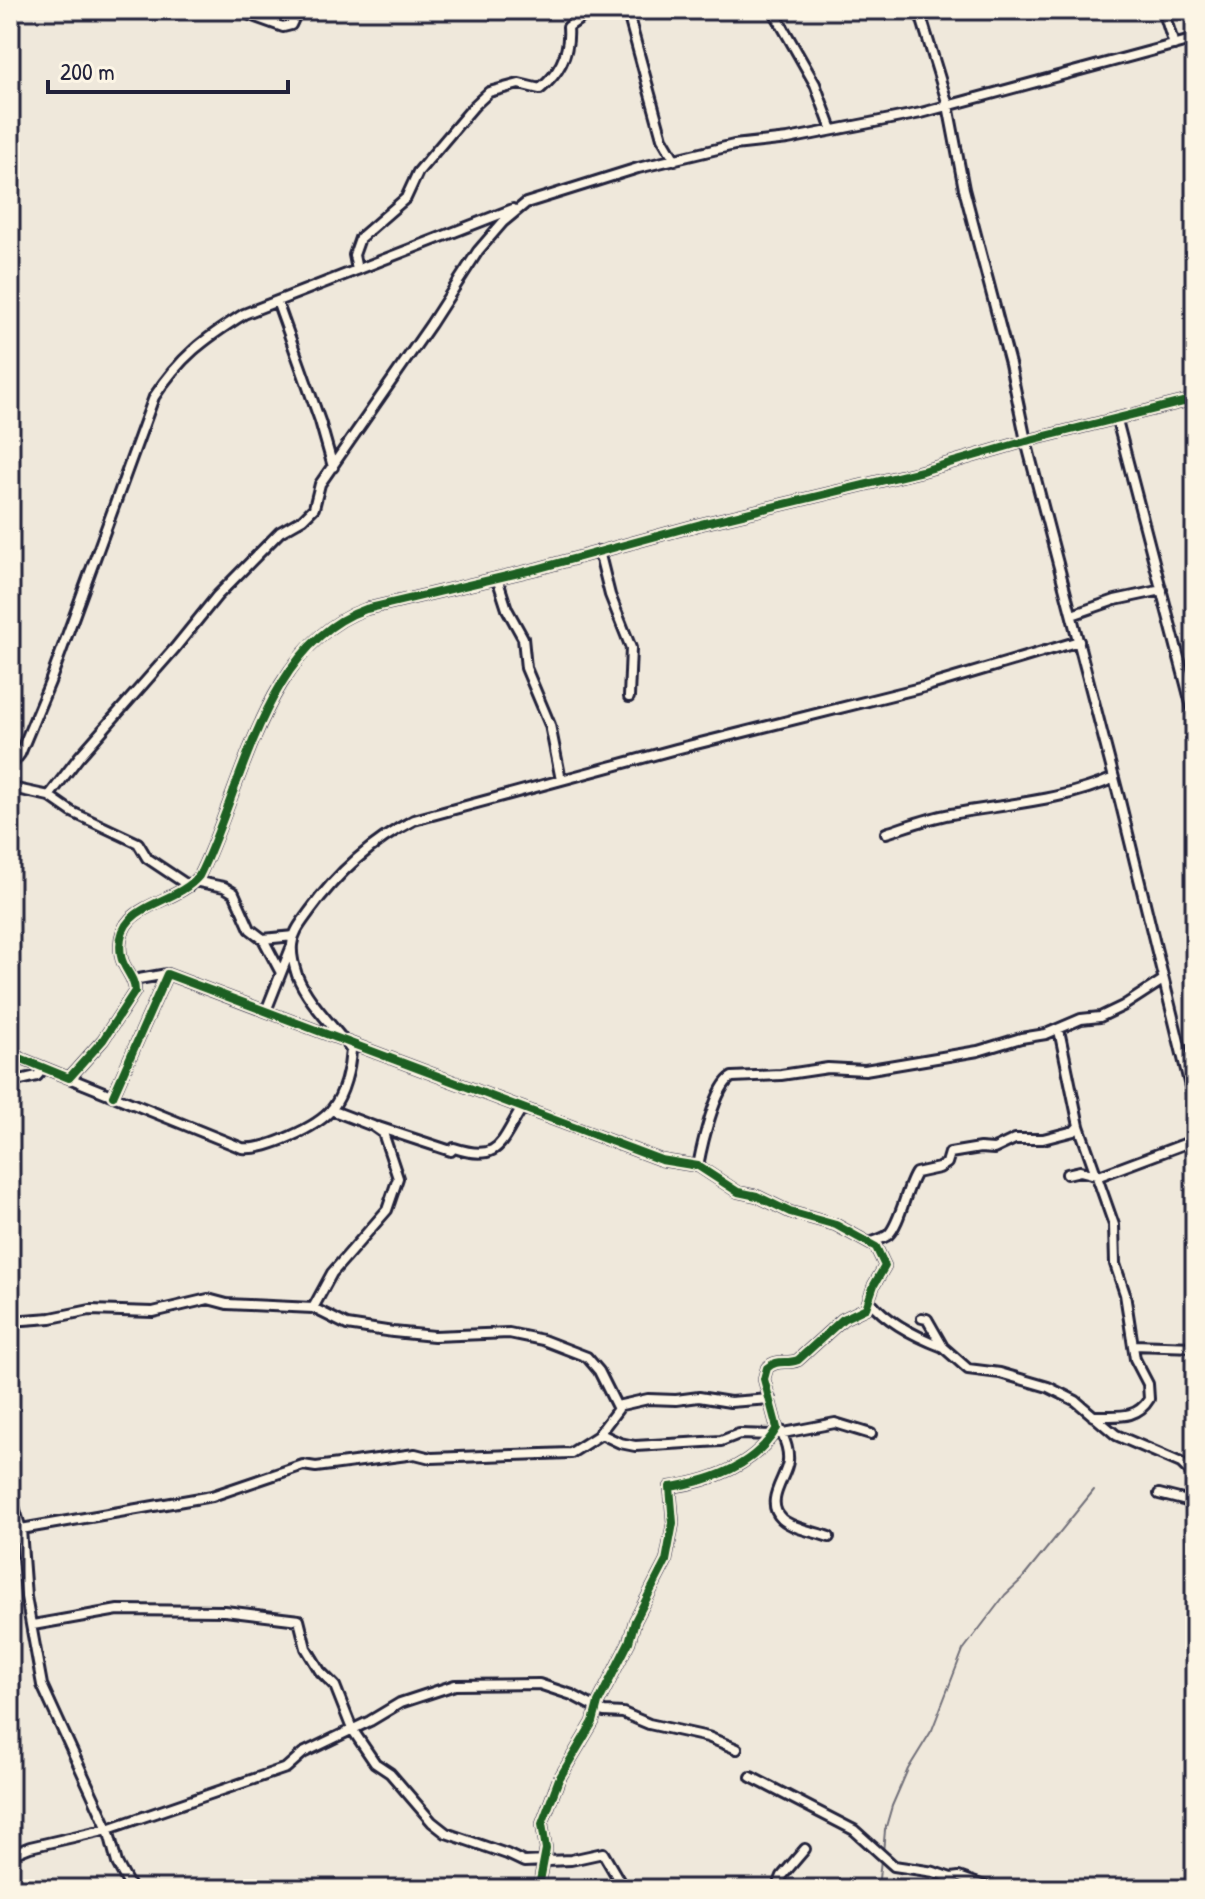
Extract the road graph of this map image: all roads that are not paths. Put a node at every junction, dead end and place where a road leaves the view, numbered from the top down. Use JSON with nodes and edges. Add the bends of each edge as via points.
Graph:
{"nodes":[{"id":1,"x":236,"y":10,"type":"edge"},
{"id":2,"x":298,"y":10,"type":"edge"},
{"id":3,"x":592,"y":10,"type":"edge"},
{"id":4,"x":627,"y":10,"type":"edge"},
{"id":5,"x":773,"y":10,"type":"edge"},
{"id":6,"x":919,"y":10,"type":"edge"},
{"id":7,"x":1163,"y":10,"type":"edge"},
{"id":8,"x":1195,"y":39,"type":"edge"},
{"id":9,"x":1174,"y":45,"type":"junction"},
{"id":10,"x":948,"y":105,"type":"junction"},
{"id":11,"x":832,"y":130,"type":"junction"},
{"id":12,"x":675,"y":160,"type":"junction"},
{"id":13,"x":520,"y":207,"type":"junction"},
{"id":14,"x":357,"y":270,"type":"junction"},
{"id":15,"x":277,"y":301,"type":"junction"},
{"id":16,"x":1195,"y":399,"type":"edge"},
{"id":17,"x":1117,"y":420,"type":"junction"},
{"id":18,"x":1026,"y":441,"type":"junction"},
{"id":19,"x":333,"y":467,"type":"junction"},
{"id":20,"x":599,"y":551,"type":"junction"},
{"id":21,"x":497,"y":578,"type":"junction"},
{"id":22,"x":1162,"y":590,"type":"junction"},
{"id":23,"x":1072,"y":615,"type":"junction"},
{"id":24,"x":1079,"y":641,"type":"junction"},
{"id":25,"x":629,"y":697,"type":"dead end"},
{"id":26,"x":1195,"y":719,"type":"edge"},
{"id":27,"x":10,"y":767,"type":"edge"},
{"id":28,"x":1114,"y":778,"type":"junction"},
{"id":29,"x":561,"y":780,"type":"junction"},
{"id":30,"x":11,"y":789,"type":"edge"},
{"id":31,"x":49,"y":796,"type":"junction"},
{"id":32,"x":886,"y":833,"type":"dead end"},
{"id":33,"x":192,"y":884,"type":"junction"},
{"id":34,"x":263,"y":939,"type":"junction"},
{"id":35,"x":293,"y":940,"type":"junction"},
{"id":36,"x":281,"y":973,"type":"junction"},
{"id":37,"x":167,"y":974,"type":"junction"},
{"id":38,"x":133,"y":980,"type":"junction"},
{"id":39,"x":1163,"y":980,"type":"junction"},
{"id":40,"x":266,"y":1011,"type":"junction"},
{"id":41,"x":1059,"y":1030,"type":"junction"},
{"id":42,"x":344,"y":1041,"type":"junction"},
{"id":43,"x":10,"y":1054,"type":"edge"},
{"id":44,"x":43,"y":1069,"type":"junction"},
{"id":45,"x":69,"y":1078,"type":"junction"},
{"id":46,"x":10,"y":1085,"type":"edge"},
{"id":47,"x":113,"y":1096,"type":"junction"},
{"id":48,"x":1195,"y":1107,"type":"edge"},
{"id":49,"x":522,"y":1108,"type":"junction"},
{"id":50,"x":331,"y":1110,"type":"junction"},
{"id":51,"x":373,"y":1126,"type":"junction"},
{"id":52,"x":1079,"y":1126,"type":"junction"},
{"id":53,"x":1195,"y":1140,"type":"edge"},
{"id":54,"x":698,"y":1166,"type":"junction"},
{"id":55,"x":1067,"y":1174,"type":"dead end"},
{"id":56,"x":1097,"y":1176,"type":"junction"},
{"id":57,"x":870,"y":1243,"type":"junction"},
{"id":58,"x":870,"y":1301,"type":"junction"},
{"id":59,"x":313,"y":1308,"type":"junction"},
{"id":60,"x":922,"y":1318,"type":"dead end"},
{"id":61,"x":10,"y":1321,"type":"edge"},
{"id":62,"x":1133,"y":1345,"type":"junction"},
{"id":63,"x":943,"y":1347,"type":"junction"},
{"id":64,"x":1195,"y":1347,"type":"edge"},
{"id":65,"x":770,"y":1399,"type":"junction"},
{"id":66,"x":617,"y":1406,"type":"junction"},
{"id":67,"x":1093,"y":1416,"type":"junction"},
{"id":68,"x":599,"y":1434,"type":"junction"},
{"id":69,"x":777,"y":1434,"type":"junction"},
{"id":70,"x":871,"y":1434,"type":"dead end"},
{"id":71,"x":1195,"y":1477,"type":"edge"},
{"id":72,"x":10,"y":1494,"type":"edge"},
{"id":73,"x":1159,"y":1494,"type":"dead end"},
{"id":74,"x":1195,"y":1503,"type":"edge"},
{"id":75,"x":21,"y":1529,"type":"junction"},
{"id":76,"x":829,"y":1537,"type":"dead end"},
{"id":77,"x":33,"y":1625,"type":"junction"},
{"id":78,"x":596,"y":1708,"type":"junction"},
{"id":79,"x":352,"y":1729,"type":"junction"},
{"id":80,"x":737,"y":1749,"type":"dead end"},
{"id":81,"x":751,"y":1777,"type":"dead end"},
{"id":82,"x":108,"y":1829,"type":"junction"},
{"id":83,"x":805,"y":1849,"type":"dead end"},
{"id":84,"x":10,"y":1855,"type":"edge"},
{"id":85,"x":543,"y":1863,"type":"junction"},
{"id":86,"x":131,"y":1889,"type":"edge"},
{"id":87,"x":542,"y":1889,"type":"edge"},
{"id":88,"x":624,"y":1889,"type":"edge"},
{"id":89,"x":777,"y":1889,"type":"edge"},
{"id":90,"x":993,"y":1889,"type":"edge"}],
"edges":[{"from":1,"to":2,"type":"street","via":[[283,27],[291,25]]},
{"from":3,"to":14,"type":"street","via":[[568,27],[561,67],[540,89],[519,84],[489,92],[474,106],[418,172],[406,198],[360,238],[354,255]]},
{"from":4,"to":12,"type":"street","via":[[662,138]]},
{"from":5,"to":11,"type":"street","via":[[825,104]]},
{"from":6,"to":10,"type":"street"},
{"from":7,"to":9,"type":"street"},
{"from":8,"to":9,"type":"street"},
{"from":9,"to":10,"type":"street"},
{"from":10,"to":11,"type":"street"},
{"from":10,"to":18,"type":"street"},
{"from":11,"to":12,"type":"street"},
{"from":12,"to":13,"type":"street","via":[[595,179]]},
{"from":13,"to":14,"type":"street"},
{"from":13,"to":19,"type":"street","via":[[478,251]]},
{"from":14,"to":15,"type":"street"},
{"from":15,"to":19,"type":"street"},
{"from":15,"to":27,"type":"street","via":[[211,334],[174,367],[154,397],[50,682]]},
{"from":16,"to":17,"type":"street"},
{"from":17,"to":18,"type":"street"},
{"from":17,"to":22,"type":"street"},
{"from":18,"to":20,"type":"street"},
{"from":18,"to":23,"type":"street"},
{"from":19,"to":31,"type":"street","via":[[320,484],[314,508],[280,532],[217,596]]},
{"from":20,"to":21,"type":"street"},
{"from":20,"to":25,"type":"street","via":[[631,648]]},
{"from":21,"to":29,"type":"street","via":[[523,638],[526,668],[550,725]]},
{"from":21,"to":33,"type":"street","via":[[366,609],[324,631],[277,693]]},
{"from":22,"to":23,"type":"street"},
{"from":22,"to":26,"type":"street"},
{"from":23,"to":24,"type":"street"},
{"from":24,"to":28,"type":"street"},
{"from":24,"to":29,"type":"street","via":[[924,687]]},
{"from":28,"to":32,"type":"street","via":[[1093,788],[950,814]]},
{"from":28,"to":39,"type":"street"},
{"from":29,"to":35,"type":"street","via":[[398,828],[336,877]]},
{"from":30,"to":31,"type":"street"},
{"from":31,"to":33,"type":"street","via":[[138,843],[147,858]]},
{"from":33,"to":34,"type":"street","via":[[234,893],[250,929]]},
{"from":33,"to":38,"type":"street","via":[[125,924],[121,956]]},
{"from":34,"to":35,"type":"street"},
{"from":34,"to":36,"type":"street"},
{"from":35,"to":36,"type":"street"},
{"from":35,"to":42,"type":"street","via":[[298,978]]},
{"from":36,"to":40,"type":"street"},
{"from":37,"to":38,"type":"street"},
{"from":37,"to":40,"type":"street"},
{"from":37,"to":47,"type":"street"},
{"from":38,"to":45,"type":"street","via":[[133,998]]},
{"from":39,"to":41,"type":"street","via":[[1123,1006]]},
{"from":39,"to":48,"type":"street"},
{"from":40,"to":42,"type":"street"},
{"from":41,"to":52,"type":"street"},
{"from":41,"to":54,"type":"street","via":[[928,1061],[732,1077],[720,1087]]},
{"from":42,"to":49,"type":"street"},
{"from":42,"to":50,"type":"street","via":[[351,1062]]},
{"from":43,"to":44,"type":"street"},
{"from":44,"to":45,"type":"street"},
{"from":44,"to":46,"type":"street"},
{"from":45,"to":47,"type":"street"},
{"from":47,"to":50,"type":"street","via":[[254,1150]]},
{"from":49,"to":51,"type":"street","via":[[504,1142],[487,1154],[451,1151]]},
{"from":49,"to":54,"type":"street","via":[[661,1160]]},
{"from":50,"to":51,"type":"street"},
{"from":51,"to":59,"type":"street","via":[[383,1133],[398,1178],[387,1210],[332,1273]]},
{"from":52,"to":56,"type":"street"},
{"from":52,"to":57,"type":"street","via":[[1043,1139],[1015,1139],[994,1149],[950,1153],[939,1168],[916,1173],[888,1234]]},
{"from":53,"to":56,"type":"street"},
{"from":54,"to":57,"type":"street","via":[[738,1192],[836,1225]]},
{"from":55,"to":56,"type":"street"},
{"from":56,"to":62,"type":"street","via":[[1114,1225],[1115,1264]]},
{"from":57,"to":58,"type":"street","via":[[885,1266]]},
{"from":58,"to":63,"type":"street","via":[[880,1313]]},
{"from":58,"to":65,"type":"street","via":[[798,1360],[776,1361],[767,1368],[764,1379]]},
{"from":59,"to":61,"type":"street","via":[[208,1299],[153,1312],[90,1310]]},
{"from":59,"to":66,"type":"street","via":[[347,1325],[376,1330],[434,1336],[509,1333],[543,1340],[587,1357]]},
{"from":60,"to":63,"type":"street"},
{"from":62,"to":64,"type":"street"},
{"from":62,"to":67,"type":"street","via":[[1149,1399],[1136,1413]]},
{"from":63,"to":67,"type":"street","via":[[970,1370],[1033,1381],[1076,1401]]},
{"from":65,"to":66,"type":"street","via":[[648,1399]]},
{"from":65,"to":69,"type":"street"},
{"from":66,"to":68,"type":"street"},
{"from":67,"to":71,"type":"street","via":[[1116,1435],[1181,1463]]},
{"from":68,"to":69,"type":"street","via":[[635,1446]]},
{"from":68,"to":75,"type":"street","via":[[571,1453],[431,1458],[415,1454],[303,1465],[212,1496]]},
{"from":69,"to":70,"type":"street","via":[[835,1423]]},
{"from":69,"to":76,"type":"street","via":[[789,1459],[776,1488],[778,1512],[783,1520]]},
{"from":69,"to":78,"type":"street","via":[[730,1470],[705,1482],[670,1487],[673,1523],[666,1561]]},
{"from":72,"to":75,"type":"street"},
{"from":73,"to":74,"type":"street"},
{"from":75,"to":77,"type":"street"},
{"from":77,"to":79,"type":"street","via":[[118,1610],[225,1611],[299,1620],[306,1648],[335,1686]]},
{"from":77,"to":82,"type":"street","via":[[42,1685]]},
{"from":78,"to":79,"type":"street","via":[[539,1684],[455,1685],[400,1703]]},
{"from":78,"to":80,"type":"street"},
{"from":78,"to":85,"type":"street","via":[[542,1824]]},
{"from":79,"to":82,"type":"street","via":[[303,1753],[286,1768]]},
{"from":79,"to":85,"type":"street","via":[[375,1763],[446,1833],[524,1862]]},
{"from":81,"to":90,"type":"street","via":[[854,1830],[894,1866]]},
{"from":82,"to":84,"type":"street"},
{"from":82,"to":86,"type":"street"},
{"from":83,"to":89,"type":"street"},
{"from":85,"to":87,"type":"street"},
{"from":85,"to":88,"type":"street","via":[[603,1853]]}]}
